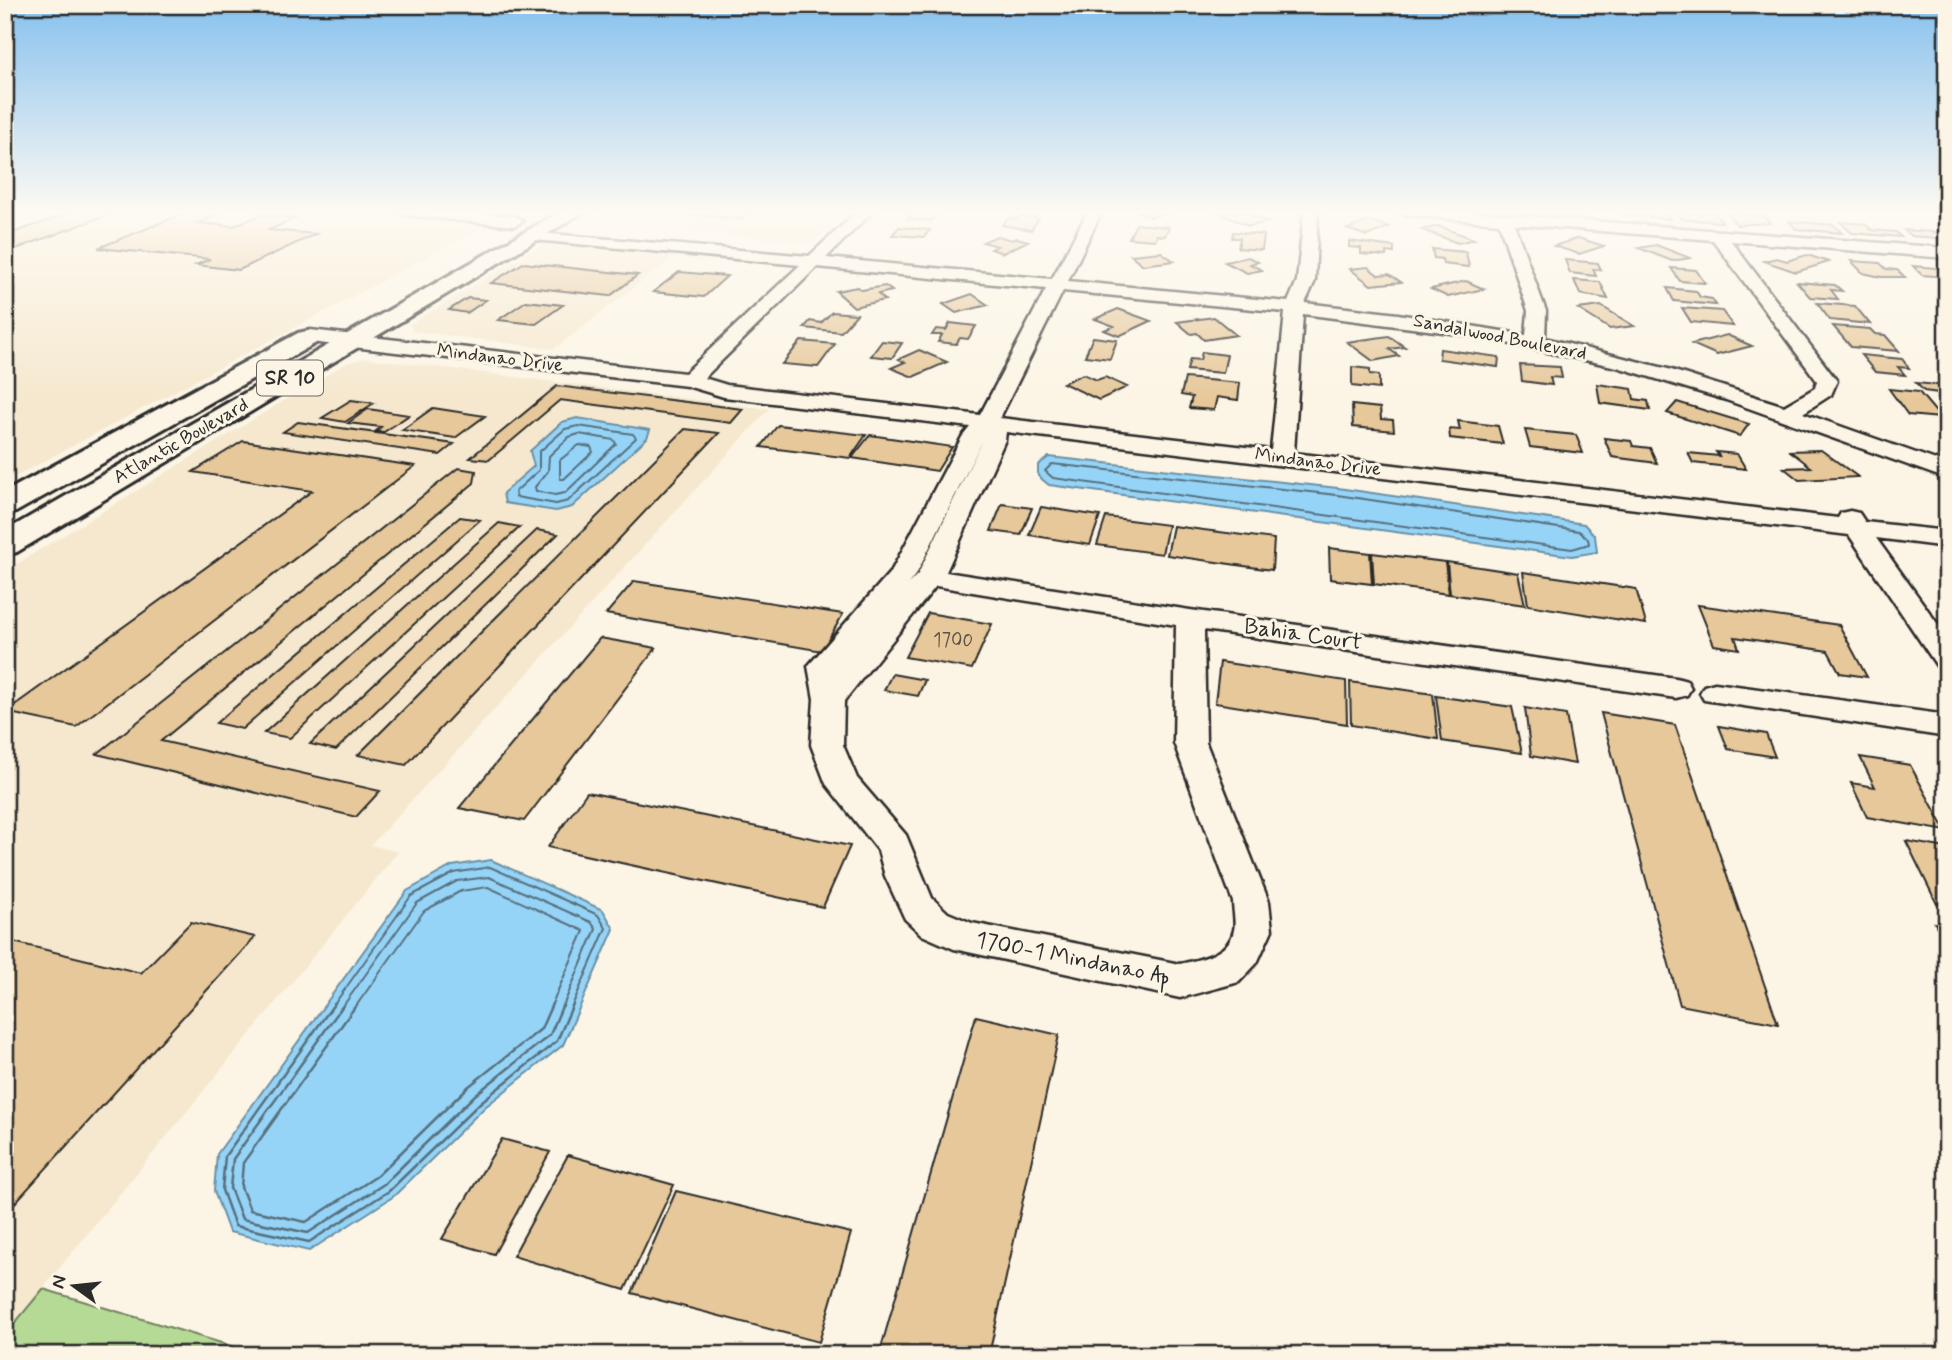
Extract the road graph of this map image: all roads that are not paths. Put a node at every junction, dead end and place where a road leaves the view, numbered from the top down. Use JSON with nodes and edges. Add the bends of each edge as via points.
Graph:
{"nodes":[{"id":1,"x":444,"y":274,"type":"edge"},
{"id":2,"x":801,"y":274,"type":"edge"},
{"id":3,"x":1012,"y":274,"type":"edge"},
{"id":4,"x":1061,"y":274,"type":"edge"},
{"id":5,"x":1306,"y":274,"type":"edge"},
{"id":6,"x":1524,"y":274,"type":"edge"},
{"id":7,"x":1747,"y":274,"type":"edge"},
{"id":8,"x":1059,"y":279,"type":"junction"},
{"id":9,"x":1297,"y":301,"type":"junction"},
{"id":10,"x":349,"y":329,"type":"junction"},
{"id":11,"x":1536,"y":334,"type":"junction"},
{"id":12,"x":690,"y":380,"type":"junction"},
{"id":13,"x":1748,"y":382,"type":"dead end"},
{"id":14,"x":1783,"y":393,"type":"dead end"},
{"id":15,"x":1807,"y":400,"type":"junction"},
{"id":16,"x":1831,"y":409,"type":"dead end"},
{"id":17,"x":1787,"y":413,"type":"junction"},
{"id":18,"x":990,"y":416,"type":"junction"},
{"id":19,"x":1915,"y":439,"type":"dead end"},
{"id":20,"x":1283,"y":450,"type":"junction"},
{"id":21,"x":1944,"y":473,"type":"edge"},
{"id":22,"x":5,"y":505,"type":"edge"},
{"id":23,"x":1852,"y":520,"type":"junction"},
{"id":24,"x":1947,"y":522,"type":"edge"},
{"id":25,"x":1947,"y":540,"type":"edge"},
{"id":26,"x":5,"y":545,"type":"edge"},
{"id":27,"x":930,"y":577,"type":"junction"},
{"id":28,"x":1190,"y":619,"type":"junction"},
{"id":29,"x":1947,"y":659,"type":"edge"},
{"id":30,"x":1676,"y":688,"type":"dead end"},
{"id":31,"x":1715,"y":693,"type":"dead end"},
{"id":32,"x":829,"y":699,"type":"junction"},
{"id":33,"x":1947,"y":726,"type":"edge"}],
"edges":[{"from":1,"to":10,"type":"highway","name":"Atlantic Boulevard","number":"SR 10"},
{"from":2,"to":12,"type":"street"},
{"from":3,"to":8,"type":"street","name":"Sandalwood Boulevard"},
{"from":4,"to":8,"type":"street"},
{"from":5,"to":9,"type":"street"},
{"from":6,"to":11,"type":"street","via":[[1536,311]]},
{"from":7,"to":15,"type":"street","via":[[1827,381],[1824,390]]},
{"from":8,"to":9,"type":"street","name":"Sandalwood Boulevard"},
{"from":8,"to":18,"type":"street"},
{"from":9,"to":11,"type":"street","name":"Sandalwood Boulevard","via":[[1408,320]]},
{"from":9,"to":20,"type":"street"},
{"from":10,"to":12,"type":"street","name":"Mindanao Drive"},
{"from":10,"to":22,"type":"highway","name":"Atlantic Boulevard","number":"SR 10","via":[[310,336]]},
{"from":10,"to":26,"type":"highway","name":"Atlantic Boulevard","number":"SR 10"},
{"from":11,"to":13,"type":"street","name":"Sandalwood Boulevard","via":[[1668,358]]},
{"from":11,"to":17,"type":"street","name":"Sandalwood Boulevard"},
{"from":12,"to":18,"type":"street","name":"Mindanao Drive","via":[[724,391]]},
{"from":14,"to":15,"type":"street"},
{"from":15,"to":16,"type":"street"},
{"from":15,"to":17,"type":"street"},
{"from":17,"to":21,"type":"street","name":"Sandalwood Boulevard"},
{"from":18,"to":20,"type":"street","name":"Mindanao Drive"},
{"from":18,"to":27,"type":"street","via":[[994,440]]},
{"from":18,"to":32,"type":"street","name":"1700-1 Mindanao Ap","via":[[973,437],[904,573],[823,666]]},
{"from":19,"to":21,"type":"street"},
{"from":20,"to":23,"type":"street","name":"Mindanao Drive"},
{"from":23,"to":24,"type":"street","name":"Mindanao Drive"},
{"from":23,"to":25,"type":"street","name":"Mindanao Drive"},
{"from":23,"to":29,"type":"street"},
{"from":27,"to":28,"type":"street","name":"Bahia Court"},
{"from":27,"to":32,"type":"street"},
{"from":28,"to":30,"type":"street","name":"Bahia Court"},
{"from":28,"to":32,"type":"street","name":"1700-1 Mindanao Ap","via":[[1191,743],[1251,902],[1253,930],[1243,952],[1225,970],[1180,981],[967,938],[935,924],[918,908],[894,845],[843,784],[827,745]]},
{"from":31,"to":33,"type":"street"}]}
